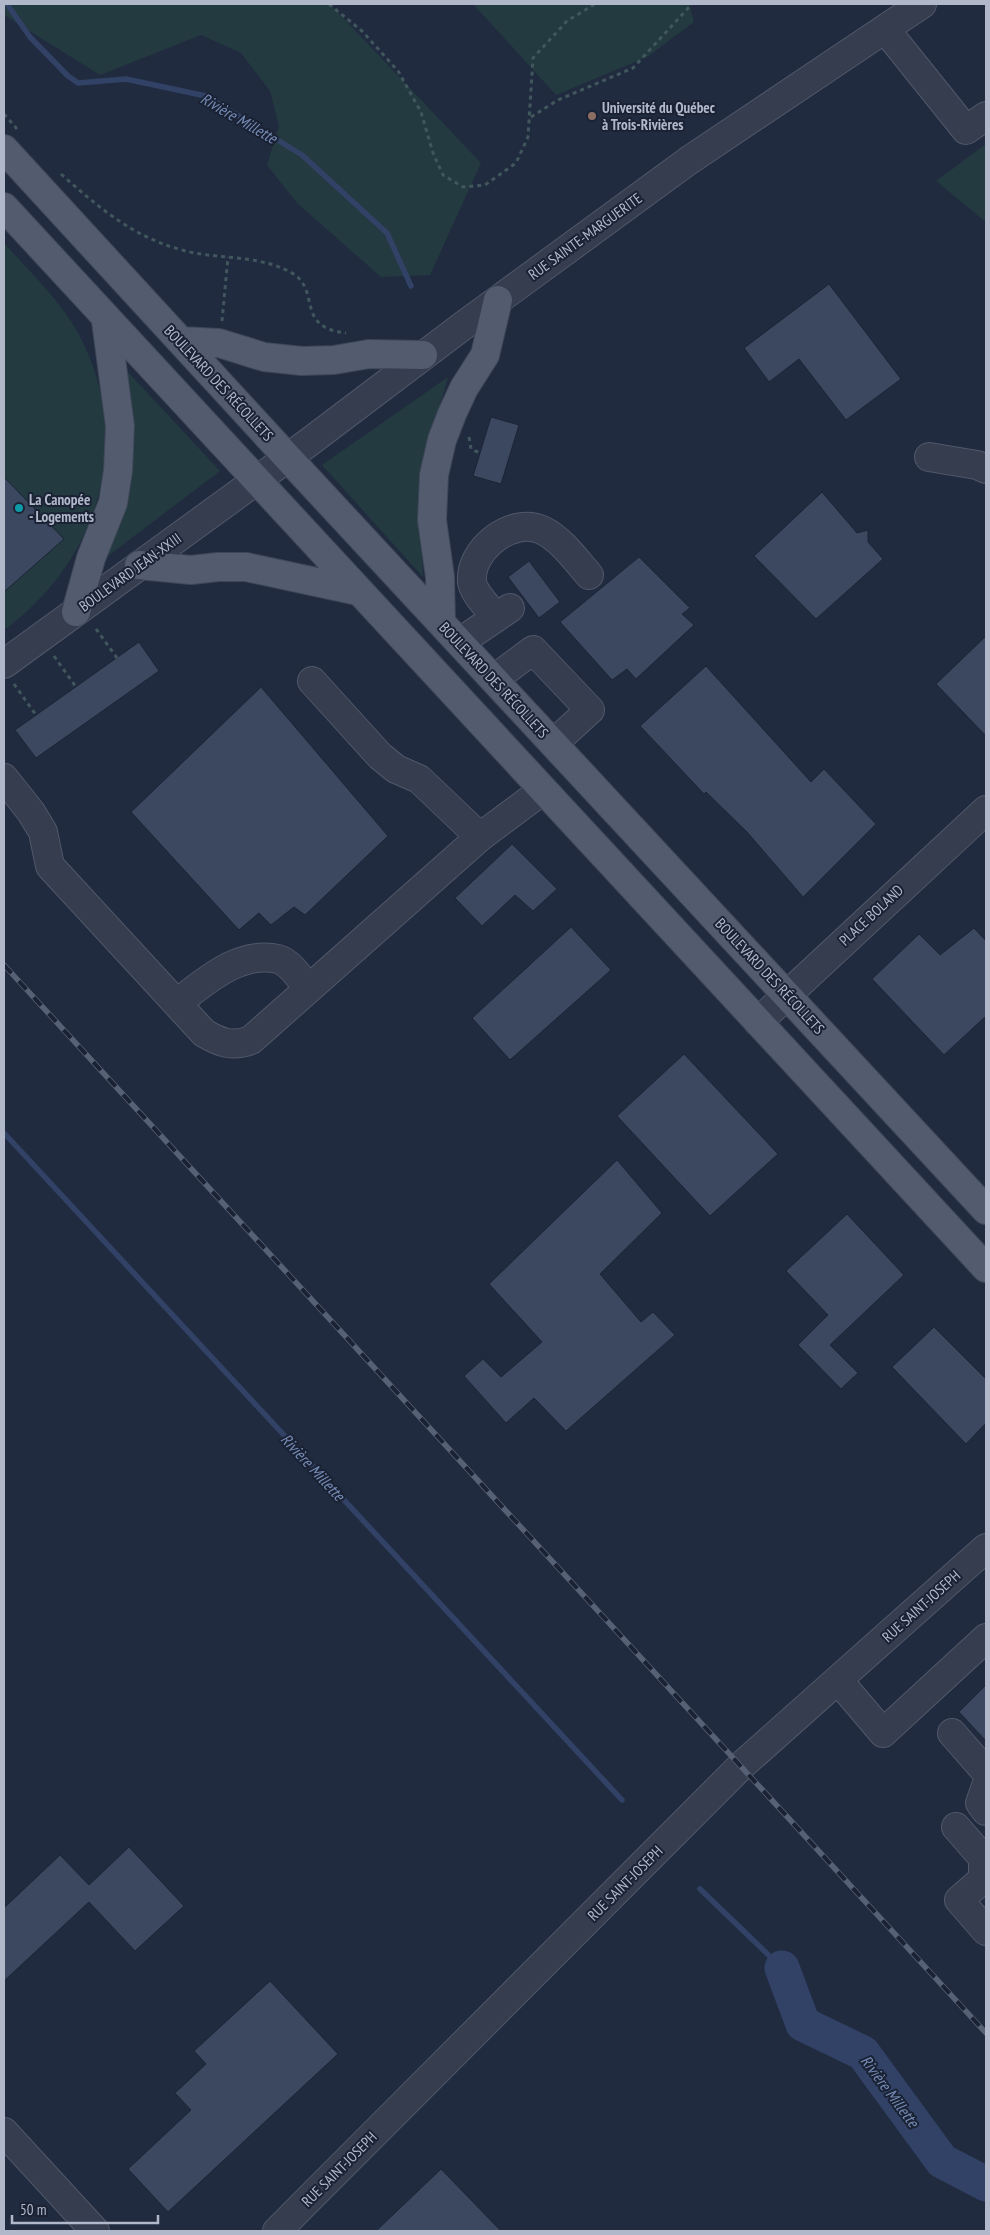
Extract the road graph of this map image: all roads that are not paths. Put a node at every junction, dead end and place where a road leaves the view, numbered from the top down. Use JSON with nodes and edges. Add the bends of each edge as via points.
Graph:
{"nodes":[{"id":1,"x":922,"y":4,"type":"edge"},
{"id":2,"x":885,"y":29,"type":"junction"},
{"id":3,"x":986,"y":116,"type":"edge"},
{"id":4,"x":13,"y":141,"type":"edge"},
{"id":5,"x":4,"y":207,"type":"edge"},
{"id":6,"x":498,"y":300,"type":"junction"},
{"id":7,"x":106,"y":321,"type":"junction"},
{"id":8,"x":181,"y":342,"type":"junction"},
{"id":9,"x":423,"y":356,"type":"junction"},
{"id":10,"x":929,"y":457,"type":"dead end"},
{"id":11,"x":288,"y":458,"type":"junction"},
{"id":12,"x":986,"y":469,"type":"edge"},
{"id":13,"x":256,"y":480,"type":"junction"},
{"id":14,"x":139,"y":565,"type":"junction"},
{"id":15,"x":589,"y":575,"type":"dead end"},
{"id":16,"x":358,"y":591,"type":"junction"},
{"id":17,"x":86,"y":621,"type":"junction"},
{"id":18,"x":441,"y":622,"type":"junction"},
{"id":19,"x":460,"y":642,"type":"junction"},
{"id":20,"x":9,"y":674,"type":"edge"},
{"id":21,"x":494,"y":679,"type":"junction"},
{"id":22,"x":312,"y":681,"type":"dead end"},
{"id":23,"x":554,"y":743,"type":"junction"},
{"id":24,"x":4,"y":778,"type":"edge"},
{"id":25,"x":543,"y":790,"type":"junction"},
{"id":26,"x":986,"y":810,"type":"edge"},
{"id":27,"x":480,"y":837,"type":"junction"},
{"id":28,"x":308,"y":989,"type":"junction"},
{"id":29,"x":787,"y":995,"type":"junction"},
{"id":30,"x":177,"y":1003,"type":"junction"},
{"id":31,"x":758,"y":1022,"type":"junction"},
{"id":32,"x":986,"y":1210,"type":"edge"},
{"id":33,"x":986,"y":1268,"type":"edge"},
{"id":34,"x":986,"y":1548,"type":"edge"},
{"id":35,"x":986,"y":1638,"type":"edge"},
{"id":36,"x":838,"y":1680,"type":"junction"},
{"id":37,"x":952,"y":1733,"type":"dead end"},
{"id":38,"x":986,"y":1772,"type":"edge"},
{"id":39,"x":986,"y":1786,"type":"edge"},
{"id":40,"x":986,"y":1811,"type":"edge"},
{"id":41,"x":956,"y":1826,"type":"dead end"},
{"id":42,"x":984,"y":1856,"type":"edge"},
{"id":43,"x":981,"y":1915,"type":"edge"},
{"id":44,"x":4,"y":2132,"type":"edge"},
{"id":45,"x":95,"y":2231,"type":"edge"},
{"id":46,"x":277,"y":2231,"type":"edge"}],
"edges":[{"from":1,"to":2,"type":"street","name":"RUE SAINTE-MARGUERITE"},
{"from":2,"to":3,"type":"street","via":[[966,130]]},
{"from":2,"to":6,"type":"street","name":"RUE SAINTE-MARGUERITE","via":[[688,161]]},
{"from":4,"to":8,"type":"main road","name":"BOULEVARD DES RÉCOLLETS"},
{"from":5,"to":7,"type":"main road"},
{"from":6,"to":9,"type":"street","name":"RUE SAINTE-MARGUERITE"},
{"from":6,"to":18,"type":"main road","via":[[485,355],[452,414],[434,475],[432,520],[440,577]]},
{"from":7,"to":13,"type":"main road"},
{"from":7,"to":17,"type":"main road","via":[[120,426],[118,471],[113,503],[91,558]]},
{"from":8,"to":9,"type":"main road","via":[[219,343],[264,357],[302,361],[368,354]]},
{"from":8,"to":11,"type":"main road","name":"BOULEVARD DES RÉCOLLETS"},
{"from":9,"to":11,"type":"street","name":"RUE SAINTE-MARGUERITE"},
{"from":10,"to":12,"type":"street"},
{"from":11,"to":13,"type":"street","name":"RUE SAINTE-MARGUERITE"},
{"from":11,"to":18,"type":"main road","name":"BOULEVARD DES RÉCOLLETS"},
{"from":13,"to":14,"type":"street","name":"BOULEVARD JEAN-XXIII"},
{"from":13,"to":16,"type":"main road"},
{"from":14,"to":16,"type":"main road","via":[[192,570],[218,566],[257,568]]},
{"from":14,"to":17,"type":"street","name":"BOULEVARD JEAN-XXIII"},
{"from":15,"to":19,"type":"street","via":[[541,529],[527,527],[502,532],[484,550],[472,577],[476,591],[503,612]]},
{"from":16,"to":25,"type":"main road"},
{"from":17,"to":20,"type":"street","name":"BOULEVARD JEAN-XXIII"},
{"from":18,"to":19,"type":"main road","name":"BOULEVARD DES RÉCOLLETS"},
{"from":19,"to":21,"type":"main road","name":"BOULEVARD DES RÉCOLLETS"},
{"from":21,"to":23,"type":"main road","name":"BOULEVARD DES RÉCOLLETS"},
{"from":21,"to":23,"type":"street","via":[[533,650],[590,710]]},
{"from":22,"to":27,"type":"street","via":[[380,756],[419,779]]},
{"from":23,"to":29,"type":"main road","name":"BOULEVARD DES RÉCOLLETS"},
{"from":24,"to":30,"type":"street","via":[[31,812],[42,832],[50,866]]},
{"from":25,"to":27,"type":"street"},
{"from":25,"to":31,"type":"main road"},
{"from":26,"to":29,"type":"street","name":"PLACE BOLAND"},
{"from":27,"to":28,"type":"street"},
{"from":28,"to":30,"type":"street","via":[[292,968],[278,959],[259,959],[240,962],[220,972]]},
{"from":28,"to":30,"type":"street","via":[[251,1040],[237,1045],[220,1042],[204,1033]]},
{"from":29,"to":31,"type":"street","name":"PLACE BOLAND"},
{"from":29,"to":32,"type":"main road","name":"BOULEVARD DES RÉCOLLETS"},
{"from":31,"to":33,"type":"main road"},
{"from":34,"to":36,"type":"street","name":"RUE SAINT-JOSEPH"},
{"from":35,"to":36,"type":"street","via":[[883,1733]]},
{"from":36,"to":46,"type":"street","name":"RUE SAINT-JOSEPH","via":[[741,1766]]},
{"from":37,"to":38,"type":"street"},
{"from":39,"to":40,"type":"street","via":[[980,1803]]},
{"from":41,"to":42,"type":"street"},
{"from":42,"to":43,"type":"street","via":[[983,1879],[959,1900]]},
{"from":44,"to":45,"type":"street"}]}
